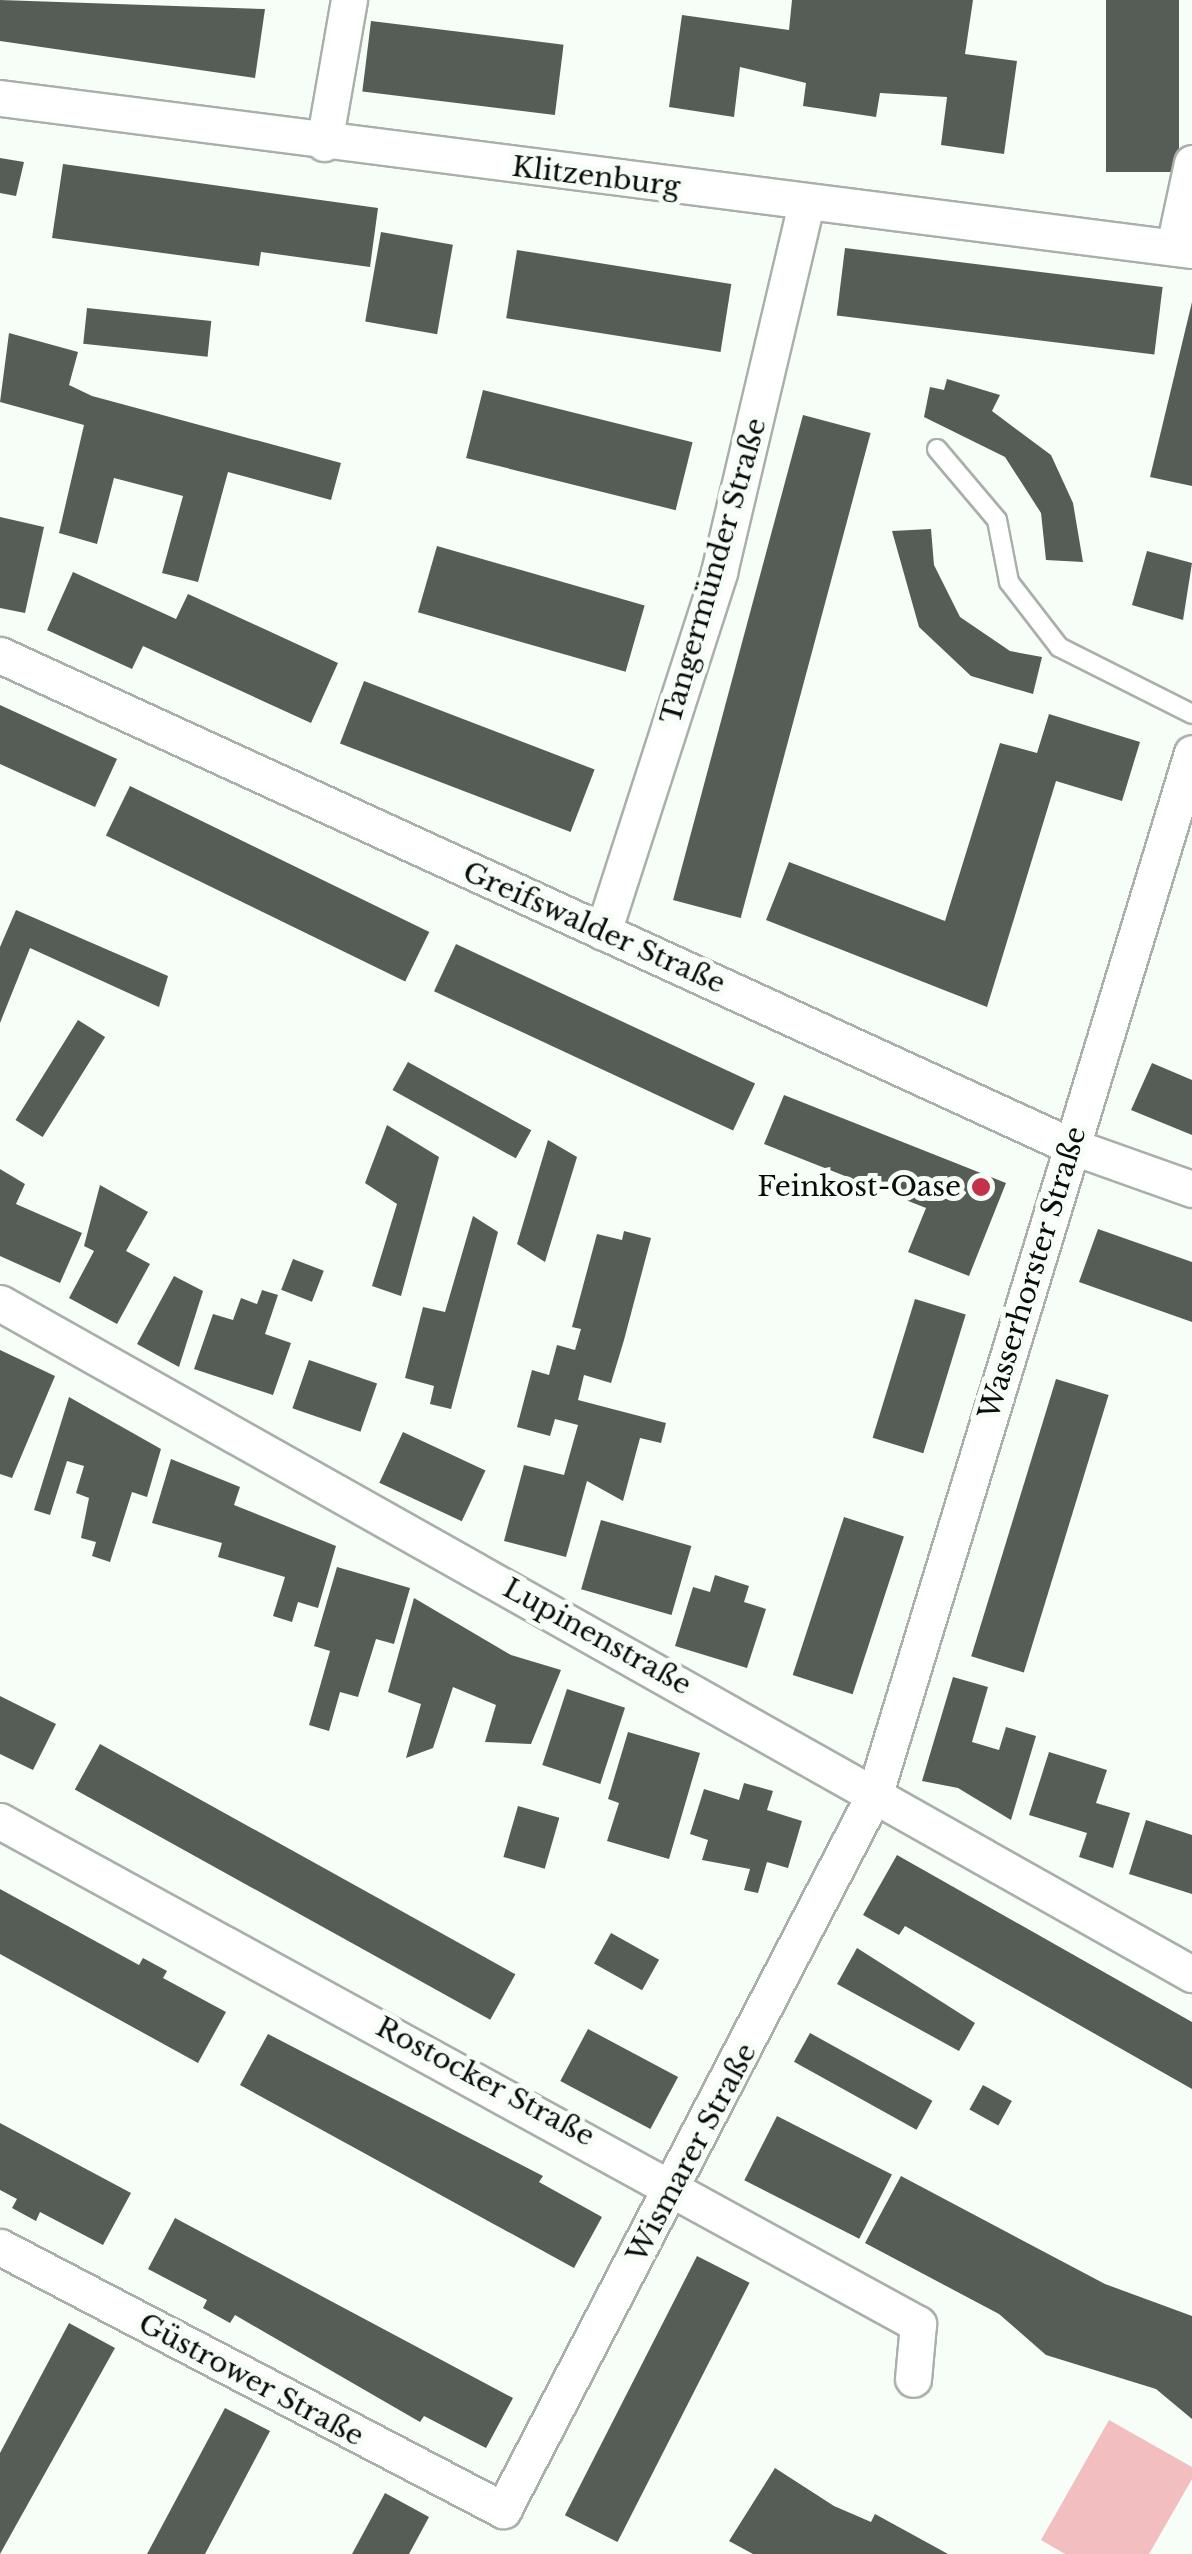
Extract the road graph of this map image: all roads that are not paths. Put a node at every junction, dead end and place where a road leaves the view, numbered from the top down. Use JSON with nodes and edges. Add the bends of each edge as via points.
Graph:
{"nodes":[{"id":1,"x":349,"y":0,"type":"edge"},
{"id":2,"x":0,"y":98,"type":"edge"},
{"id":3,"x":324,"y":143,"type":"junction"},
{"id":4,"x":1192,"y":162,"type":"edge"},
{"id":5,"x":806,"y":204,"type":"junction"},
{"id":6,"x":1183,"y":248,"type":"edge"},
{"id":7,"x":937,"y":449,"type":"dead end"},
{"id":8,"x":0,"y":655,"type":"edge"},
{"id":9,"x":1192,"y":714,"type":"edge"},
{"id":10,"x":1192,"y":753,"type":"edge"},
{"id":11,"x":603,"y":932,"type":"junction"},
{"id":12,"x":1071,"y":1146,"type":"junction"},
{"id":13,"x":1192,"y":1189,"type":"edge"},
{"id":14,"x":0,"y":1303,"type":"edge"},
{"id":15,"x":875,"y":1793,"type":"junction"},
{"id":16,"x":0,"y":1821,"type":"edge"},
{"id":17,"x":1192,"y":1974,"type":"edge"},
{"id":18,"x":678,"y":2185,"type":"junction"},
{"id":19,"x":0,"y":2247,"type":"edge"},
{"id":20,"x":913,"y":2378,"type":"dead end"},
{"id":21,"x":503,"y":2510,"type":"joint"}],
"edges":[{"from":1,"to":3,"type":"street"},
{"from":2,"to":3,"type":"street","name":"Klitzenburg"},
{"from":3,"to":5,"type":"street","name":"Klitzenburg"},
{"from":4,"to":6,"type":"street"},
{"from":5,"to":6,"type":"street","name":"Klitzenburg"},
{"from":5,"to":11,"type":"street","name":"Tangermünder Straße","via":[[719,572]]},
{"from":7,"to":9,"type":"lane","via":[[997,520],[1010,582],[1059,646]]},
{"from":8,"to":11,"type":"street","name":"Greifswalder Straße"},
{"from":10,"to":12,"type":"street","name":"Wasserhorster Straße"},
{"from":11,"to":12,"type":"street","name":"Greifswalder Straße"},
{"from":12,"to":13,"type":"street","name":"Greifswalder Straße"},
{"from":12,"to":15,"type":"street","name":"Wasserhorster Straße"},
{"from":14,"to":15,"type":"street","name":"Lupinenstraße"},
{"from":15,"to":17,"type":"street","name":"Lupinenstraße"},
{"from":15,"to":18,"type":"street","name":"Wismarer Straße"},
{"from":16,"to":18,"type":"street","name":"Rostocker Straße"},
{"from":18,"to":20,"type":"street","name":"Rostocker Straße","via":[[918,2324]]},
{"from":18,"to":21,"type":"street","name":"Wismarer Straße"},
{"from":19,"to":21,"type":"street","name":"Güstrower Straße"}]}
